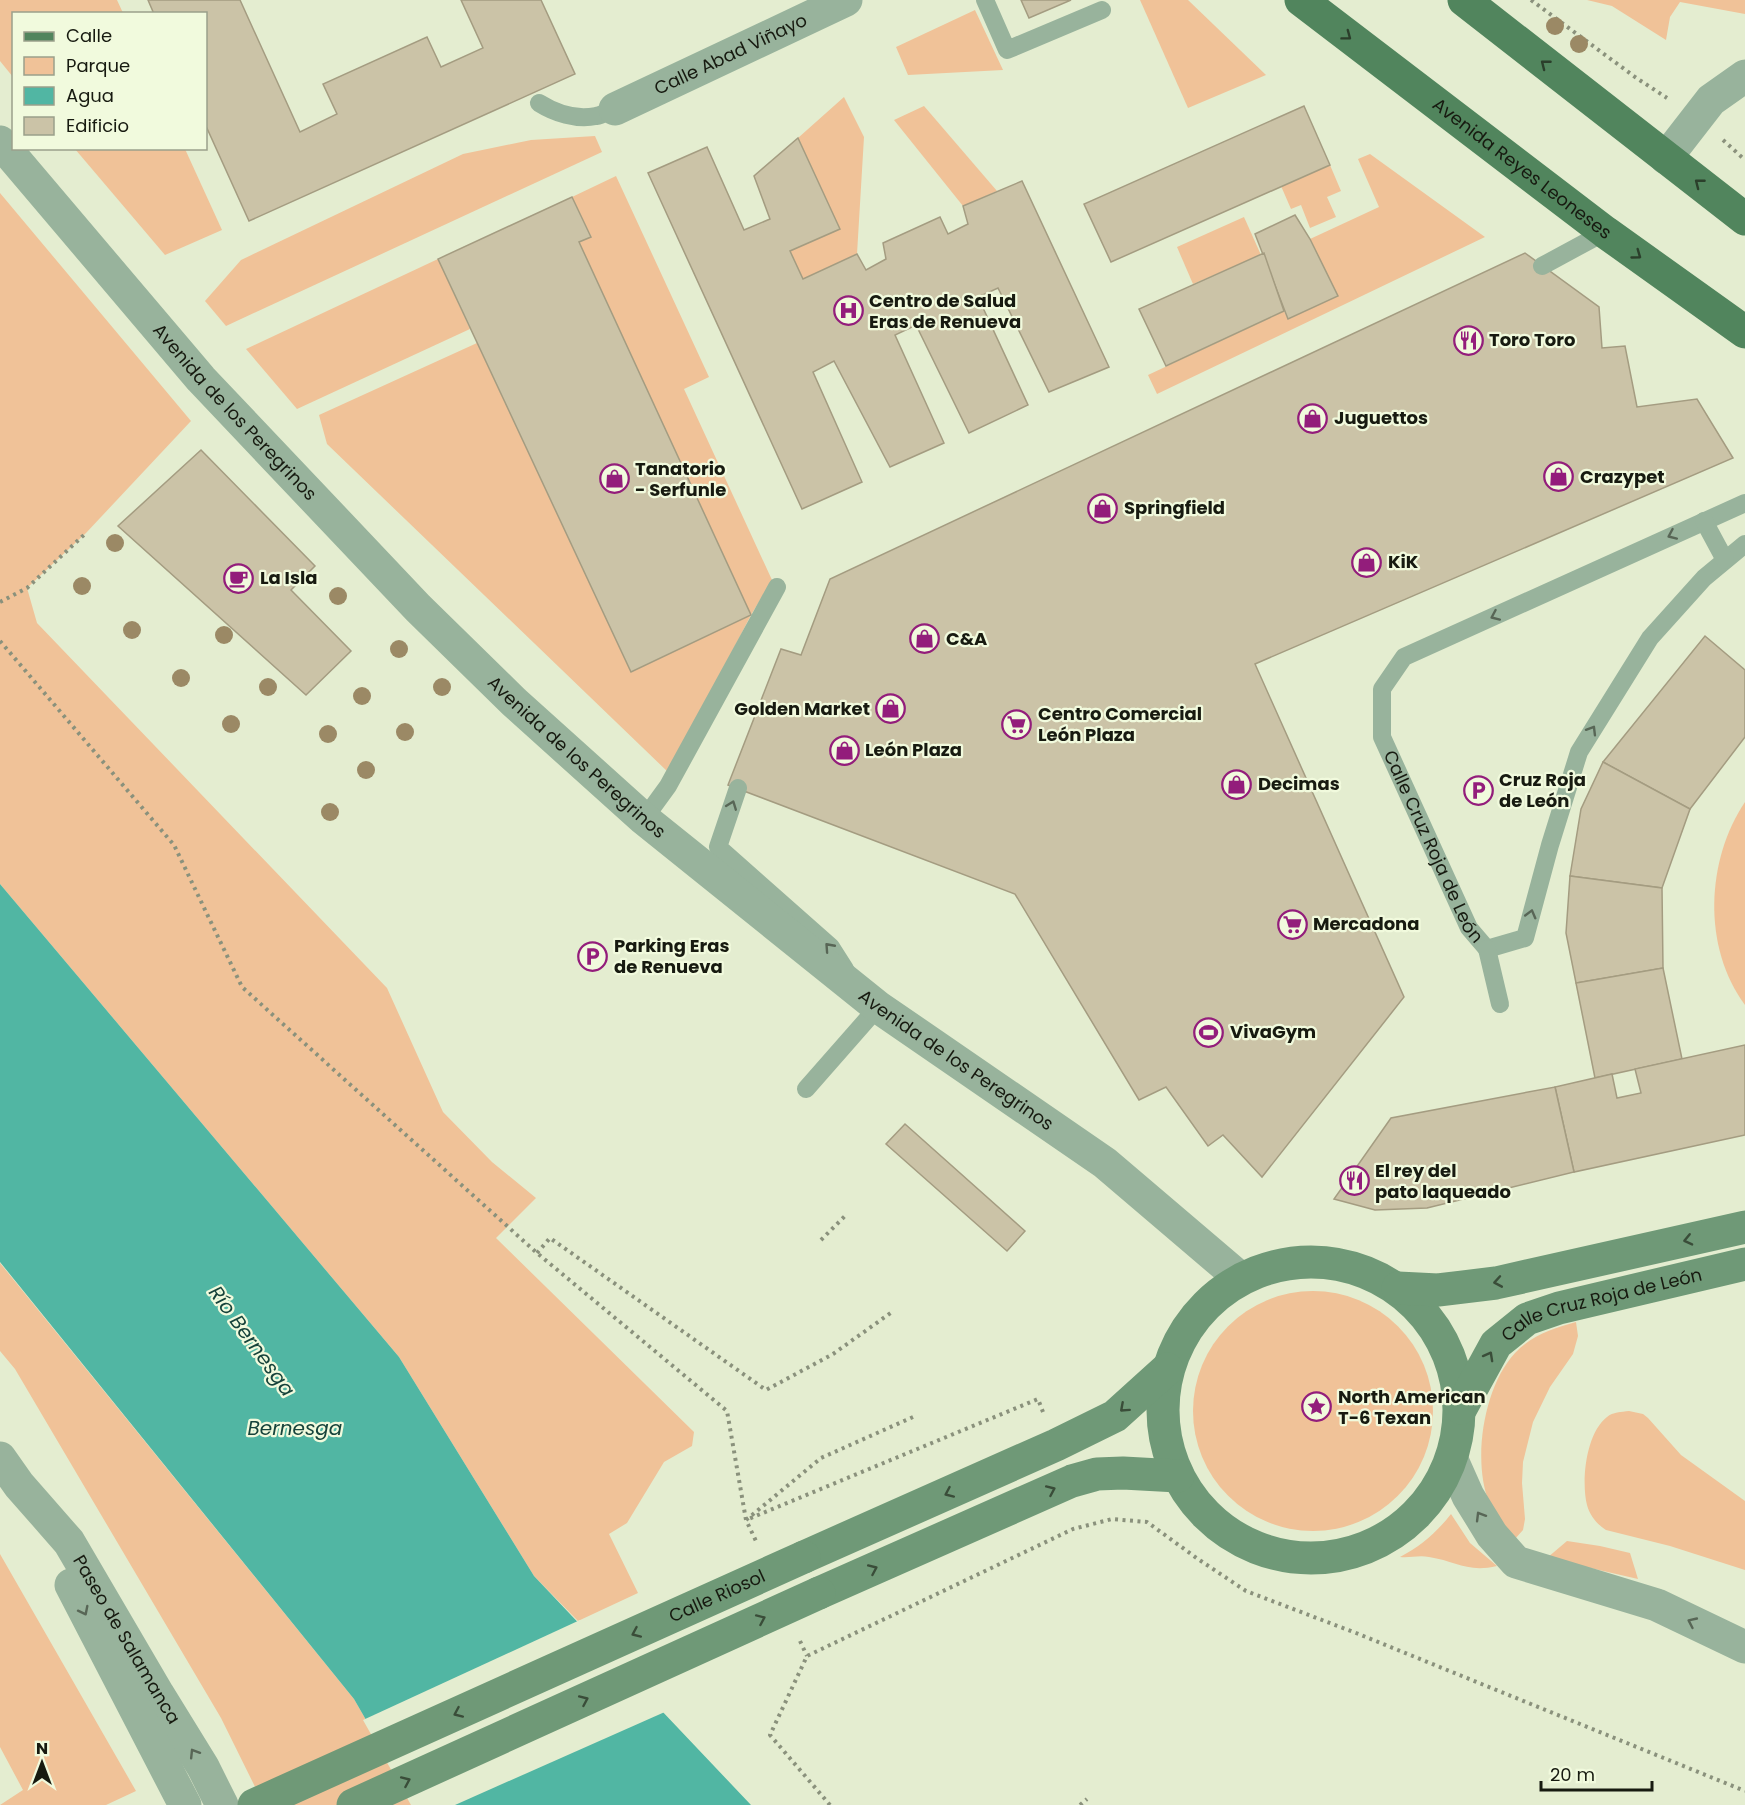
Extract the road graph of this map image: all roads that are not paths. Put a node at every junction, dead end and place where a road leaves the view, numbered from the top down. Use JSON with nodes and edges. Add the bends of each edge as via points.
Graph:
{"nodes":[{"id":1,"x":846,"y":0,"type":"edge"},
{"id":2,"x":985,"y":0,"type":"edge"},
{"id":3,"x":1301,"y":0,"type":"edge"},
{"id":4,"x":1464,"y":0,"type":"edge"},
{"id":5,"x":1102,"y":10,"type":"dead end"},
{"id":6,"x":1745,"y":76,"type":"edge"},
{"id":7,"x":538,"y":103,"type":"dead end"},
{"id":8,"x":615,"y":109,"type":"joint"},
{"id":9,"x":0,"y":142,"type":"edge"},
{"id":10,"x":1666,"y":159,"type":"junction"},
{"id":11,"x":1745,"y":219,"type":"edge"},
{"id":12,"x":1605,"y":232,"type":"junction"},
{"id":13,"x":1542,"y":266,"type":"dead end"},
{"id":14,"x":1745,"y":332,"type":"edge"},
{"id":15,"x":1745,"y":503,"type":"edge"},
{"id":16,"x":1704,"y":521,"type":"junction"},
{"id":17,"x":1745,"y":544,"type":"edge"},
{"id":18,"x":1725,"y":560,"type":"junction"},
{"id":19,"x":777,"y":587,"type":"dead end"},
{"id":20,"x":738,"y":788,"type":"dead end"},
{"id":21,"x":644,"y":819,"type":"junction"},
{"id":22,"x":1487,"y":949,"type":"junction"},
{"id":23,"x":870,"y":1001,"type":"junction"},
{"id":24,"x":1500,"y":1004,"type":"dead end"},
{"id":25,"x":806,"y":1089,"type":"dead end"},
{"id":26,"x":1745,"y":1227,"type":"edge"},
{"id":27,"x":1745,"y":1264,"type":"edge"},
{"id":28,"x":1240,"y":1278,"type":"junction"},
{"id":29,"x":1398,"y":1288,"type":"junction"},
{"id":30,"x":1167,"y":1369,"type":"junction"},
{"id":31,"x":1461,"y":1408,"type":"junction"},
{"id":32,"x":0,"y":1458,"type":"edge"},
{"id":33,"x":1452,"y":1460,"type":"junction"},
{"id":34,"x":1178,"y":1476,"type":"junction"},
{"id":35,"x":19,"y":1485,"type":"junction"},
{"id":36,"x":1745,"y":1647,"type":"edge"},
{"id":37,"x":185,"y":1805,"type":"edge"},
{"id":38,"x":222,"y":1805,"type":"edge"},
{"id":39,"x":254,"y":1805,"type":"edge"},
{"id":40,"x":353,"y":1805,"type":"edge"}],
"edges":[{"from":1,"to":8,"type":"street","name":"Calle Abad Viñayo"},
{"from":2,"to":5,"type":"lane","via":[[1007,50]]},
{"from":3,"to":12,"type":"main road","name":"Avenida Reyes Leoneses","one_way":true},
{"from":10,"to":4,"type":"main road","one_way":true},
{"from":6,"to":10,"type":"street","via":[[1711,100]]},
{"from":7,"to":8,"type":"lane","via":[[554,112],[579,116],[596,116]]},
{"from":9,"to":21,"type":"street","name":"Avenida de los Peregrinos","via":[[201,379],[331,518],[514,702]]},
{"from":11,"to":10,"type":"main road","one_way":true},
{"from":12,"to":13,"type":"lane"},
{"from":12,"to":14,"type":"main road","name":"Avenida Reyes Leoneses","one_way":true},
{"from":15,"to":16,"type":"lane","name":"Calle Cruz Roja de León"},
{"from":16,"to":18,"type":"lane"},
{"from":16,"to":22,"type":"lane","name":"Calle Cruz Roja de León","one_way":true,"via":[[1404,657],[1382,689],[1382,737],[1469,928]]},
{"from":17,"to":18,"type":"lane","name":"Calle Cruz Roja de León"},
{"from":22,"to":18,"type":"lane","name":"Calle Cruz Roja de León","one_way":true,"via":[[1525,938],[1579,752],[1650,638]]},
{"from":19,"to":21,"type":"lane","via":[[668,786]]},
{"from":23,"to":20,"type":"lane","one_way":true,"via":[[831,947],[718,847]]},
{"from":21,"to":23,"type":"street","name":"Avenida de los Peregrinos"},
{"from":22,"to":24,"type":"lane"},
{"from":23,"to":25,"type":"lane"},
{"from":23,"to":28,"type":"street","name":"Avenida de los Peregrinos","via":[[1105,1163]]},
{"from":26,"to":29,"type":"main road","name":"Calle Cruz Roja de León","one_way":true,"via":[[1496,1283],[1438,1290]]},
{"from":31,"to":27,"type":"main road","name":"Calle Cruz Roja de León","one_way":true,"via":[[1496,1344],[1527,1319]]},
{"from":28,"to":29,"type":"main road","via":[[1279,1264],[1321,1261],[1361,1269]]},
{"from":28,"to":30,"type":"main road","via":[[1208,1302],[1183,1333]]},
{"from":29,"to":31,"type":"main road","via":[[1431,1321],[1453,1362]]},
{"from":30,"to":34,"type":"main road","via":[[1161,1406],[1165,1442]]},
{"from":30,"to":39,"type":"main road","name":"Calle Riosol","one_way":true,"bridge":true,"via":[[1115,1416],[1056,1445]]},
{"from":31,"to":33,"type":"main road"},
{"from":32,"to":35,"type":"street","name":"Paseo de Salamanca"},
{"from":33,"to":34,"type":"main road","via":[[1434,1496],[1406,1525],[1372,1546],[1334,1557],[1294,1558],[1247,1544],[1206,1516]]},
{"from":36,"to":33,"type":"street","one_way":true,"via":[[1657,1605],[1516,1562],[1492,1535]]},
{"from":40,"to":34,"type":"main road","one_way":true,"bridge":true,"via":[[1072,1481],[1097,1474]]},
{"from":35,"to":37,"type":"street","name":"Paseo de Salamanca","one_way":true},
{"from":38,"to":35,"type":"street","name":"Paseo de Salamanca","one_way":true,"via":[[69,1542]]}]}
